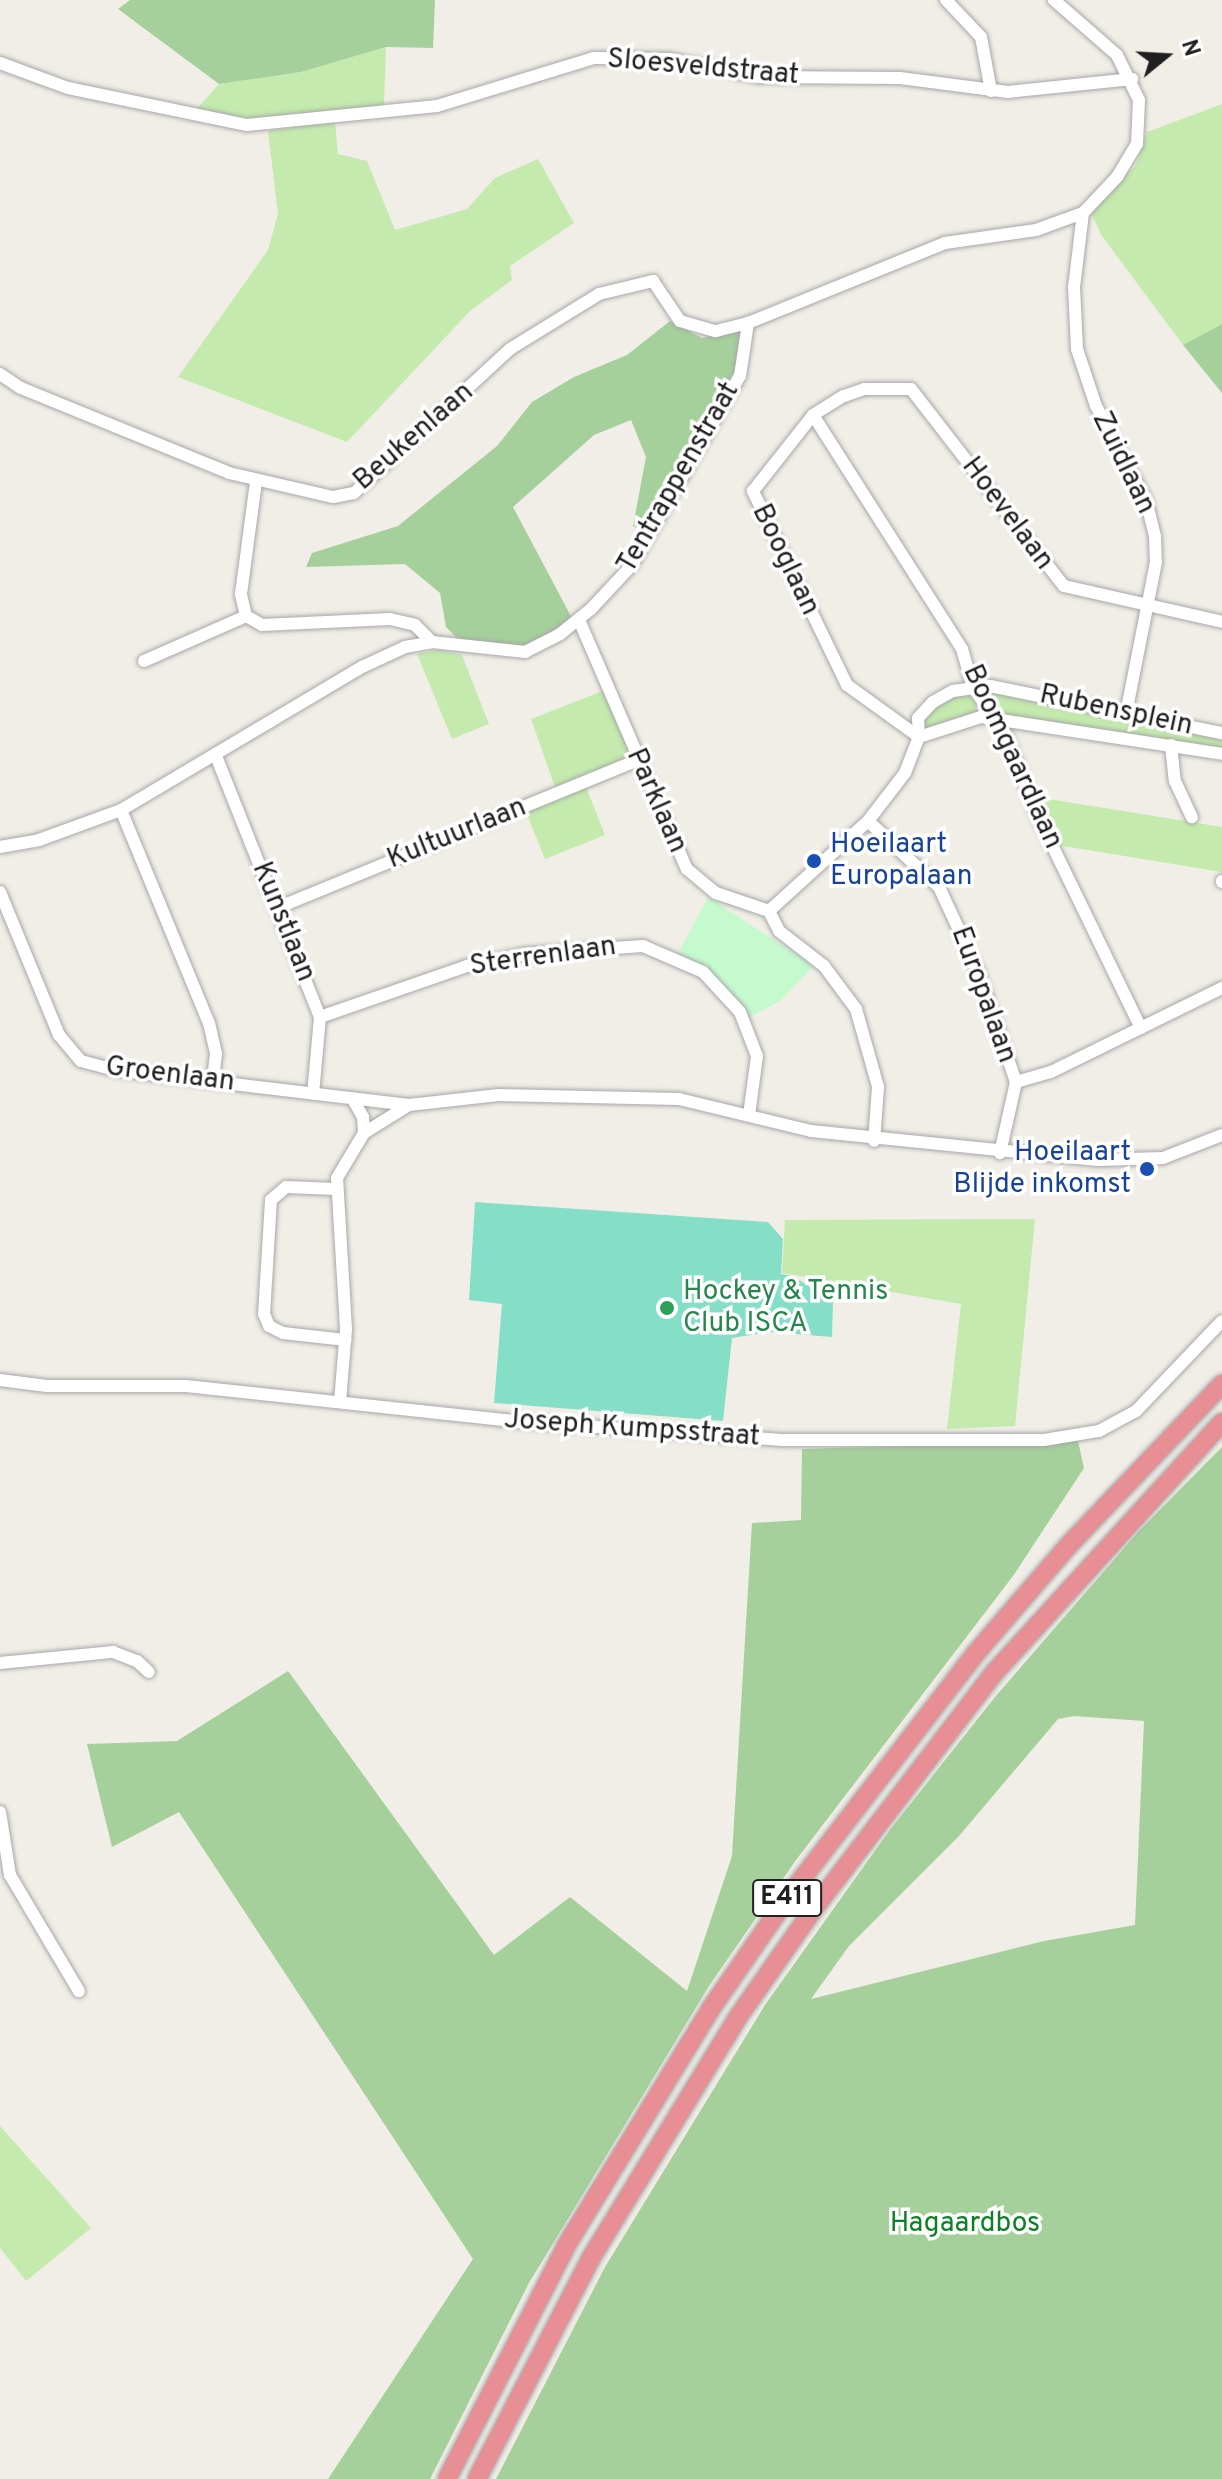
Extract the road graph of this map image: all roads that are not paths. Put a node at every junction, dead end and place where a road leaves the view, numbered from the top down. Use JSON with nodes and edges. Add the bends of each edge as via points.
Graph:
{"nodes":[{"id":1,"x":946,"y":0,"type":"edge"},
{"id":2,"x":1054,"y":0,"type":"edge"},
{"id":3,"x":0,"y":63,"type":"edge"},
{"id":4,"x":1132,"y":79,"type":"junction"},
{"id":5,"x":991,"y":91,"type":"junction"},
{"id":6,"x":1083,"y":213,"type":"junction"},
{"id":7,"x":748,"y":323,"type":"junction"},
{"id":8,"x":0,"y":374,"type":"edge"},
{"id":9,"x":911,"y":389,"type":"joint"},
{"id":10,"x":813,"y":415,"type":"junction"},
{"id":11,"x":256,"y":481,"type":"junction"},
{"id":12,"x":1148,"y":607,"type":"junction"},
{"id":13,"x":246,"y":616,"type":"junction"},
{"id":14,"x":579,"y":620,"type":"junction"},
{"id":15,"x":1222,"y":622,"type":"edge"},
{"id":16,"x":432,"y":642,"type":"junction"},
{"id":17,"x":144,"y":661,"type":"dead end"},
{"id":18,"x":973,"y":687,"type":"junction"},
{"id":19,"x":1126,"y":713,"type":"junction"},
{"id":20,"x":997,"y":718,"type":"junction"},
{"id":21,"x":1222,"y":733,"type":"edge"},
{"id":22,"x":919,"y":737,"type":"junction"},
{"id":23,"x":1171,"y":745,"type":"junction"},
{"id":24,"x":1222,"y":754,"type":"edge"},
{"id":25,"x":216,"y":756,"type":"junction"},
{"id":26,"x":637,"y":760,"type":"junction"},
{"id":27,"x":121,"y":810,"type":"junction"},
{"id":28,"x":1192,"y":817,"type":"dead end"},
{"id":29,"x":868,"y":821,"type":"junction"},
{"id":30,"x":0,"y":847,"type":"edge"},
{"id":31,"x":0,"y":892,"type":"edge"},
{"id":32,"x":277,"y":908,"type":"junction"},
{"id":33,"x":769,"y":911,"type":"junction"},
{"id":34,"x":1222,"y":988,"type":"edge"},
{"id":35,"x":320,"y":1017,"type":"junction"},
{"id":36,"x":1141,"y":1028,"type":"junction"},
{"id":37,"x":213,"y":1080,"type":"junction"},
{"id":38,"x":1016,"y":1082,"type":"junction"},
{"id":39,"x":313,"y":1094,"type":"junction"},
{"id":40,"x":352,"y":1098,"type":"junction"},
{"id":41,"x":409,"y":1105,"type":"junction"},
{"id":42,"x":749,"y":1115,"type":"junction"},
{"id":43,"x":364,"y":1133,"type":"junction"},
{"id":44,"x":1222,"y":1135,"type":"edge"},
{"id":45,"x":874,"y":1141,"type":"junction"},
{"id":46,"x":1000,"y":1153,"type":"junction"},
{"id":47,"x":335,"y":1189,"type":"junction"},
{"id":48,"x":1222,"y":1321,"type":"edge"},
{"id":49,"x":346,"y":1340,"type":"junction"},
{"id":50,"x":0,"y":1380,"type":"edge"},
{"id":51,"x":1222,"y":1384,"type":"edge"},
{"id":52,"x":340,"y":1402,"type":"junction"},
{"id":53,"x":1222,"y":1422,"type":"edge"},
{"id":54,"x":0,"y":1663,"type":"edge"},
{"id":55,"x":149,"y":1672,"type":"dead end"},
{"id":56,"x":0,"y":1812,"type":"edge"},
{"id":57,"x":79,"y":1991,"type":"dead end"},
{"id":58,"x":447,"y":2479,"type":"edge"},
{"id":59,"x":477,"y":2479,"type":"edge"}],
"edges":[{"from":1,"to":5,"type":"street","via":[[981,37]]},
{"from":2,"to":4,"type":"street","via":[[1102,40]]},
{"from":3,"to":5,"type":"street","name":"Sloesveldstraat","via":[[68,88],[247,125],[437,106],[594,58],[669,59],[760,77],[900,78]]},
{"from":4,"to":5,"type":"street","name":"Sloesveldstraat","via":[[1037,92]]},
{"from":4,"to":6,"type":"street","via":[[1141,120],[1137,144],[1117,177]]},
{"from":6,"to":7,"type":"street","via":[[1036,230],[945,243]]},
{"from":6,"to":12,"type":"street","name":"Zuidlaan","via":[[1074,287],[1077,349],[1096,406],[1152,518],[1156,562]]},
{"from":7,"to":11,"type":"street","name":"Beukenlaan","via":[[716,331],[694,329],[680,321],[659,285],[629,283],[570,308],[522,340],[354,493],[333,497]]},
{"from":7,"to":14,"type":"street","name":"Tentrappenstraat","via":[[740,376],[617,584]]},
{"from":8,"to":11,"type":"street","name":"Beukenlaan","via":[[21,388]]},
{"from":9,"to":10,"type":"street","name":"Booglaan","via":[[864,389]]},
{"from":9,"to":12,"type":"street","name":"Hoevelaan","via":[[1064,586]]},
{"from":10,"to":18,"type":"street","name":"Boomgaardlaan","via":[[962,649]]},
{"from":10,"to":22,"type":"street","name":"Booglaan","via":[[758,482],[755,501],[847,685]]},
{"from":11,"to":13,"type":"street","via":[[241,594]]},
{"from":12,"to":15,"type":"street","name":"Hoevelaan"},
{"from":12,"to":19,"type":"street","name":"Zuidlaan"},
{"from":13,"to":16,"type":"street","via":[[262,625],[390,619],[415,625]]},
{"from":13,"to":17,"type":"street"},
{"from":14,"to":16,"type":"street","name":"Tentrappenstraat","via":[[525,652]]},
{"from":14,"to":26,"type":"street","name":"Parklaan"},
{"from":16,"to":25,"type":"street","name":"Tentrappenstraat","via":[[383,655]]},
{"from":18,"to":19,"type":"street","name":"Rubensplein","via":[[1006,688]]},
{"from":18,"to":20,"type":"street","name":"Boomgaardlaan"},
{"from":18,"to":22,"type":"street","name":"Rubensplein","via":[[942,696],[924,709],[915,727]]},
{"from":19,"to":21,"type":"street","name":"Rubensplein"},
{"from":20,"to":22,"type":"street","name":"Rubensplein","via":[[970,718]]},
{"from":20,"to":23,"type":"street","name":"Rubensplein"},
{"from":20,"to":36,"type":"street","name":"Boomgaardlaan","via":[[1036,812]]},
{"from":22,"to":29,"type":"street","via":[[905,773]]},
{"from":23,"to":24,"type":"street","name":"Rubensplein"},
{"from":23,"to":28,"type":"street","via":[[1175,781]]},
{"from":25,"to":27,"type":"street","name":"Tentrappenstraat"},
{"from":25,"to":32,"type":"street","name":"Kunstlaan"},
{"from":26,"to":32,"type":"street","name":"Kultuurlaan"},
{"from":26,"to":33,"type":"street","name":"Parklaan","via":[[687,869],[716,893]]},
{"from":27,"to":30,"type":"street","name":"Tentrappenstraat","via":[[56,835]]},
{"from":27,"to":37,"type":"street","via":[[209,1023],[216,1054]]},
{"from":29,"to":33,"type":"street"},
{"from":29,"to":38,"type":"street","name":"Europalaan","via":[[923,868],[945,898],[993,1010]]},
{"from":31,"to":37,"type":"street","name":"Groenlaan","via":[[68,1050],[96,1067]]},
{"from":32,"to":35,"type":"street","name":"Kunstlaan"},
{"from":33,"to":45,"type":"street","via":[[779,931],[824,966],[856,1009],[878,1087]]},
{"from":34,"to":36,"type":"street"},
{"from":35,"to":39,"type":"street","name":"Kunstlaan"},
{"from":35,"to":42,"type":"street","name":"Sterrenlaan","via":[[467,966],[525,954],[643,946],[703,972],[740,1012],[757,1056]]},
{"from":36,"to":38,"type":"street","via":[[1051,1072]]},
{"from":37,"to":39,"type":"street","name":"Groenlaan"},
{"from":38,"to":46,"type":"street","name":"Europalaan"},
{"from":39,"to":40,"type":"street","name":"Groenlaan"},
{"from":40,"to":41,"type":"street","name":"Groenlaan"},
{"from":40,"to":43,"type":"street","via":[[363,1117]]},
{"from":41,"to":42,"type":"street","via":[[498,1095],[649,1098],[706,1102]]},
{"from":41,"to":43,"type":"street"},
{"from":42,"to":45,"type":"street"},
{"from":43,"to":47,"type":"street"},
{"from":44,"to":46,"type":"street","via":[[1195,1149],[1130,1161]]},
{"from":45,"to":46,"type":"street"},
{"from":47,"to":49,"type":"street"},
{"from":47,"to":49,"type":"street","via":[[286,1187],[271,1200],[264,1314],[269,1326],[283,1333]]},
{"from":48,"to":52,"type":"street","name":"Joseph Kumpsstraat","via":[[1136,1411],[1099,1431],[1063,1439],[782,1440]]},
{"from":49,"to":52,"type":"street"},
{"from":50,"to":52,"type":"street","name":"Joseph Kumpsstraat","via":[[47,1386],[186,1386]]},
{"from":51,"to":58,"type":"highway","number":"E411","via":[[1067,1547],[975,1654],[788,1897],[712,2007],[566,2246]]},
{"from":53,"to":59,"type":"highway","number":"E411","via":[[994,1673],[812,1911],[736,2020],[599,2244]]},
{"from":54,"to":55,"type":"street","via":[[113,1652]]},
{"from":56,"to":57,"type":"street","via":[[10,1875]]}]}
